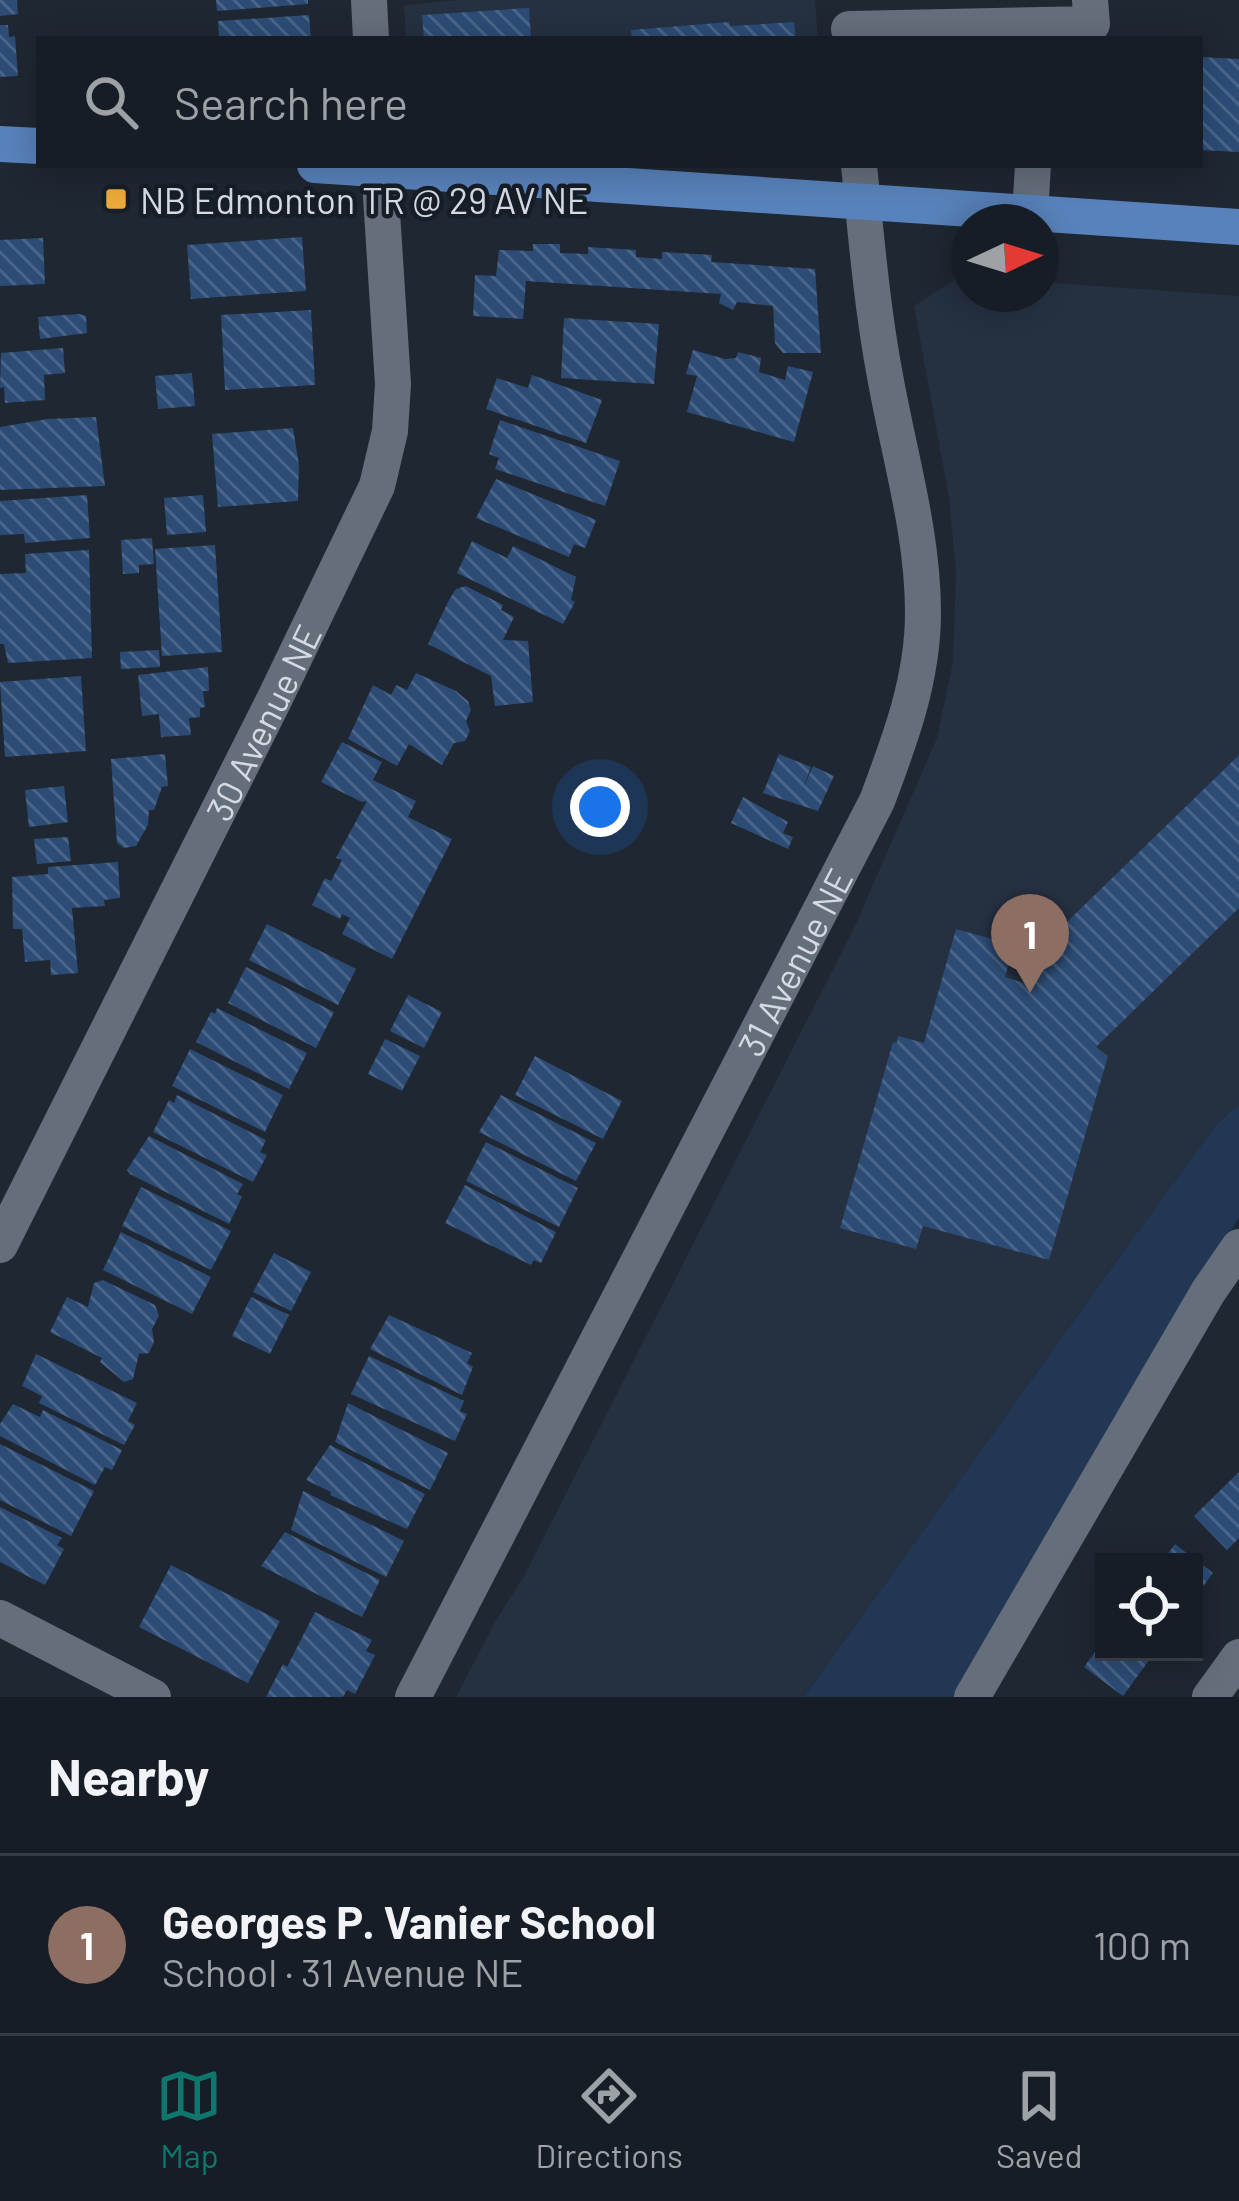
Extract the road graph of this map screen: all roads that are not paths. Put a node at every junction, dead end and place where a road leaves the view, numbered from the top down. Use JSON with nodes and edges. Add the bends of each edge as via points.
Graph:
{"nodes":[{"id":1,"x":369,"y":0,"type":"edge"},
{"id":2,"x":1090,"y":0,"type":"edge"},
{"id":3,"x":848,"y":23,"type":"edge"},
{"id":4,"x":371,"y":36,"type":"edge"},
{"id":5,"x":0,"y":144,"type":"edge"},
{"id":6,"x":36,"y":146,"type":"edge"},
{"id":7,"x":379,"y":168,"type":"edge"},
{"id":8,"x":392,"y":168,"type":"edge"},
{"id":9,"x":859,"y":168,"type":"edge"},
{"id":10,"x":1034,"y":168,"type":"edge"},
{"id":11,"x":863,"y":203,"type":"junction"},
{"id":12,"x":1031,"y":204,"type":"edge"},
{"id":13,"x":951,"y":209,"type":"edge"},
{"id":14,"x":1059,"y":216,"type":"edge"},
{"id":15,"x":1239,"y":227,"type":"edge"},
{"id":16,"x":0,"y":1245,"type":"edge"},
{"id":17,"x":1239,"y":1246,"type":"edge"},
{"id":18,"x":0,"y":1618,"type":"edge"},
{"id":19,"x":1239,"y":1658,"type":"edge"},
{"id":20,"x":153,"y":1697,"type":"edge"},
{"id":21,"x":413,"y":1697,"type":"edge"},
{"id":22,"x":972,"y":1697,"type":"edge"},
{"id":23,"x":1210,"y":1697,"type":"edge"}],
"edges":[{"from":1,"to":4,"type":"street"},
{"from":2,"to":3,"type":"street","via":[[1092,24]]},
{"from":5,"to":6,"type":"main road"},
{"from":7,"to":16,"type":"street","name":"30 Avenue NE","via":[[393,384],[377,486]]},
{"from":8,"to":11,"type":"main road"},
{"from":9,"to":11,"type":"street","name":"31 Avenue NE"},
{"from":10,"to":12,"type":"street"},
{"from":11,"to":13,"type":"main road"},
{"from":11,"to":21,"type":"street","name":"31 Avenue NE","via":[[884,375],[916,524],[923,614],[903,733],[877,801]]},
{"from":14,"to":15,"type":"main road"},
{"from":17,"to":22,"type":"street"},
{"from":18,"to":20,"type":"street"},
{"from":19,"to":23,"type":"street"}]}
